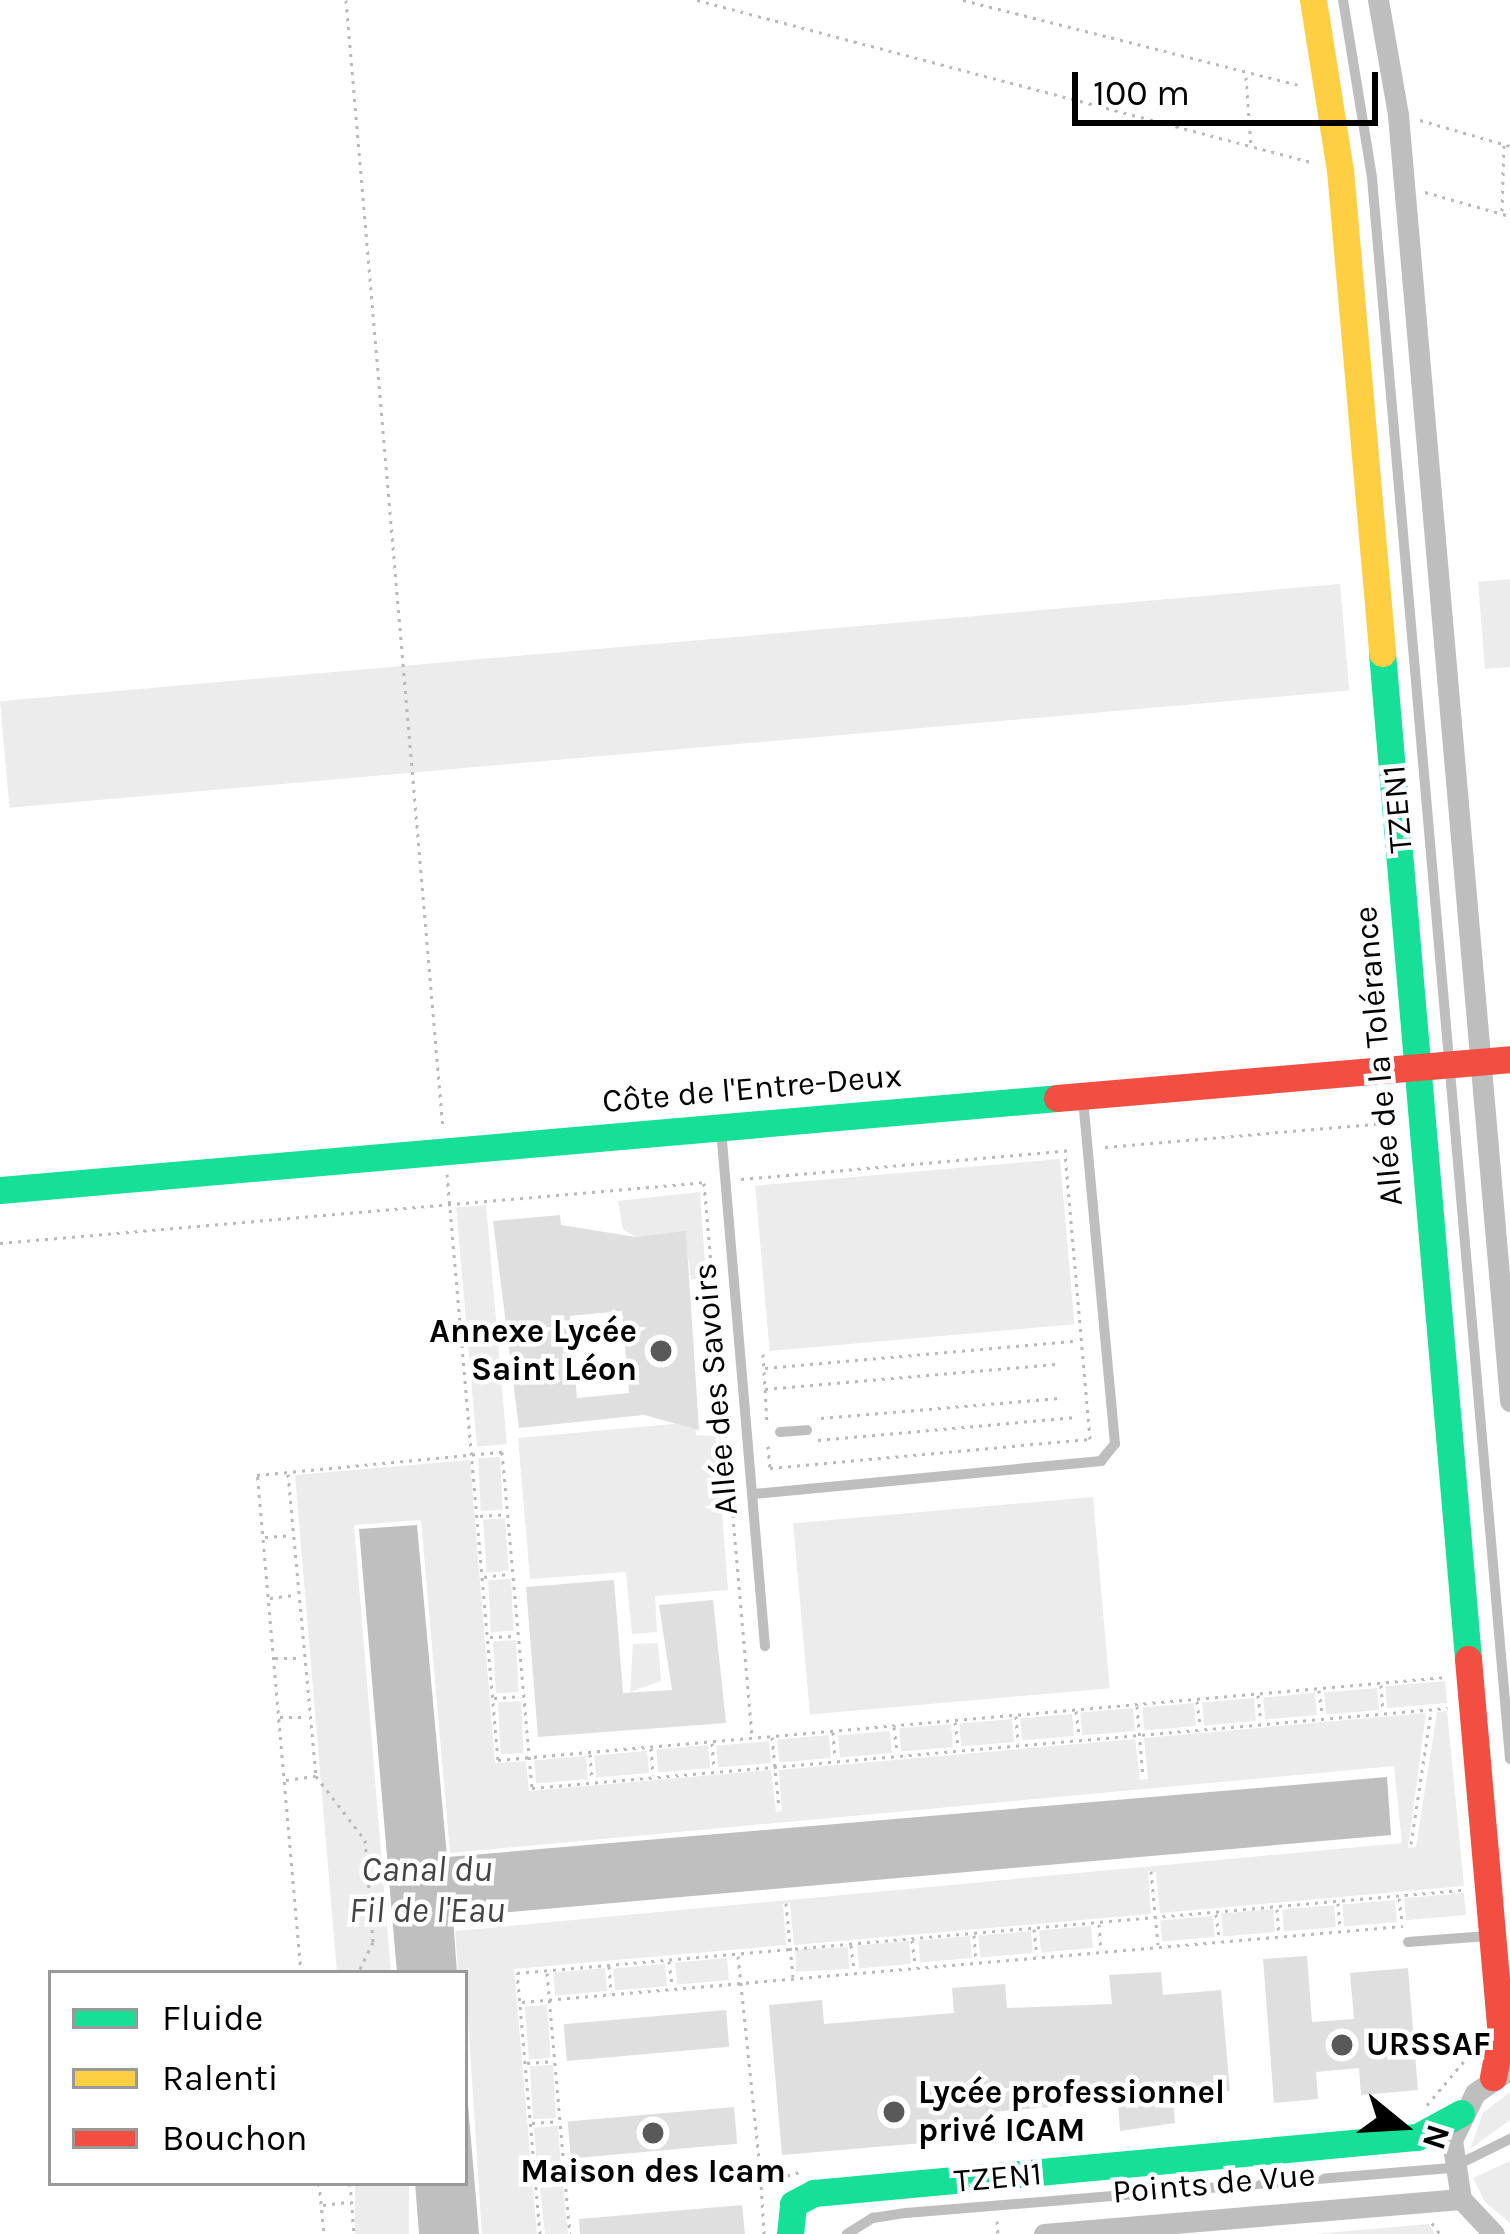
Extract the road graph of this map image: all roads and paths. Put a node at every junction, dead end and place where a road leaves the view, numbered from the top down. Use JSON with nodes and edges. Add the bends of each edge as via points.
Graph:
{"nodes":[{"id":1,"x":346,"y":0,"type":"edge"},
{"id":2,"x":697,"y":0,"type":"edge"},
{"id":3,"x":963,"y":0,"type":"edge"},
{"id":4,"x":1312,"y":0,"type":"edge"},
{"id":5,"x":1343,"y":0,"type":"edge"},
{"id":6,"x":1378,"y":0,"type":"edge"},
{"id":7,"x":1246,"y":75,"type":"junction"},
{"id":8,"x":1293,"y":82,"type":"dead end"},
{"id":9,"x":1446,"y":123,"type":"dead end"},
{"id":10,"x":1507,"y":144,"type":"edge"},
{"id":11,"x":1251,"y":145,"type":"junction"},
{"id":12,"x":1297,"y":159,"type":"dead end"},
{"id":13,"x":1451,"y":199,"type":"dead end"},
{"id":14,"x":1507,"y":215,"type":"edge"},
{"id":15,"x":1510,"y":1059,"type":"edge"},
{"id":16,"x":1481,"y":1061,"type":"junction"},
{"id":17,"x":1447,"y":1064,"type":"junction"},
{"id":18,"x":1417,"y":1066,"type":"junction"},
{"id":19,"x":1082,"y":1096,"type":"junction"},
{"id":20,"x":1420,"y":1120,"type":"junction"},
{"id":21,"x":721,"y":1128,"type":"junction"},
{"id":22,"x":1087,"y":1149,"type":"junction"},
{"id":23,"x":1065,"y":1150,"type":"junction"},
{"id":24,"x":445,"y":1152,"type":"junction"},
{"id":25,"x":725,"y":1180,"type":"junction"},
{"id":26,"x":704,"y":1182,"type":"junction"},
{"id":27,"x":0,"y":1190,"type":"edge"},
{"id":28,"x":451,"y":1204,"type":"junction"},
{"id":29,"x":0,"y":1243,"type":"edge"},
{"id":30,"x":1072,"y":1341,"type":"dead end"},
{"id":31,"x":763,"y":1354,"type":"dead end"},
{"id":32,"x":1056,"y":1364,"type":"dead end"},
{"id":33,"x":764,"y":1368,"type":"junction"},
{"id":34,"x":765,"y":1389,"type":"junction"},
{"id":35,"x":1059,"y":1398,"type":"dead end"},
{"id":36,"x":1510,"y":1401,"type":"edge"},
{"id":37,"x":1077,"y":1417,"type":"dead end"},
{"id":38,"x":767,"y":1422,"type":"junction"},
{"id":39,"x":807,"y":1430,"type":"junction"},
{"id":40,"x":777,"y":1432,"type":"junction"},
{"id":41,"x":768,"y":1443,"type":"junction"},
{"id":42,"x":473,"y":1454,"type":"junction"},
{"id":43,"x":288,"y":1471,"type":"junction"},
{"id":44,"x":753,"y":1494,"type":"junction"},
{"id":45,"x":508,"y":1514,"type":"junction"},
{"id":46,"x":478,"y":1516,"type":"junction"},
{"id":47,"x":294,"y":1535,"type":"junction"},
{"id":48,"x":263,"y":1538,"type":"junction"},
{"id":49,"x":513,"y":1574,"type":"junction"},
{"id":50,"x":482,"y":1577,"type":"junction"},
{"id":51,"x":299,"y":1595,"type":"junction"},
{"id":52,"x":268,"y":1598,"type":"junction"},
{"id":53,"x":518,"y":1636,"type":"junction"},
{"id":54,"x":488,"y":1637,"type":"junction"},
{"id":55,"x":764,"y":1646,"type":"dead end"},
{"id":56,"x":274,"y":1658,"type":"junction"},
{"id":57,"x":304,"y":1658,"type":"junction"},
{"id":58,"x":1381,"y":1683,"type":"junction"},
{"id":59,"x":1319,"y":1688,"type":"junction"},
{"id":60,"x":1258,"y":1694,"type":"junction"},
{"id":61,"x":524,"y":1696,"type":"junction"},
{"id":62,"x":493,"y":1698,"type":"junction"},
{"id":63,"x":1197,"y":1699,"type":"junction"},
{"id":64,"x":1137,"y":1704,"type":"junction"},
{"id":65,"x":1076,"y":1709,"type":"junction"},
{"id":66,"x":1431,"y":1710,"type":"junction"},
{"id":67,"x":1016,"y":1714,"type":"junction"},
{"id":68,"x":1383,"y":1714,"type":"junction"},
{"id":69,"x":278,"y":1717,"type":"junction"},
{"id":70,"x":310,"y":1717,"type":"junction"},
{"id":71,"x":1322,"y":1719,"type":"junction"},
{"id":72,"x":955,"y":1720,"type":"junction"},
{"id":73,"x":1261,"y":1724,"type":"junction"},
{"id":74,"x":894,"y":1725,"type":"junction"},
{"id":75,"x":833,"y":1730,"type":"junction"},
{"id":76,"x":1200,"y":1730,"type":"junction"},
{"id":77,"x":1139,"y":1735,"type":"junction"},
{"id":78,"x":772,"y":1736,"type":"junction"},
{"id":79,"x":752,"y":1737,"type":"junction"},
{"id":80,"x":1079,"y":1740,"type":"junction"},
{"id":81,"x":712,"y":1741,"type":"junction"},
{"id":82,"x":1018,"y":1746,"type":"junction"},
{"id":83,"x":650,"y":1747,"type":"junction"},
{"id":84,"x":958,"y":1751,"type":"junction"},
{"id":85,"x":590,"y":1752,"type":"junction"},
{"id":86,"x":897,"y":1756,"type":"junction"},
{"id":87,"x":529,"y":1757,"type":"junction"},
{"id":88,"x":1510,"y":1759,"type":"edge"},
{"id":89,"x":835,"y":1762,"type":"junction"},
{"id":90,"x":775,"y":1767,"type":"junction"},
{"id":91,"x":715,"y":1772,"type":"junction"},
{"id":92,"x":316,"y":1776,"type":"junction"},
{"id":93,"x":653,"y":1778,"type":"junction"},
{"id":94,"x":1143,"y":1778,"type":"dead end"},
{"id":95,"x":284,"y":1780,"type":"junction"},
{"id":96,"x":592,"y":1783,"type":"junction"},
{"id":97,"x":779,"y":1809,"type":"dead end"},
{"id":98,"x":1411,"y":1844,"type":"dead end"},
{"id":99,"x":1151,"y":1871,"type":"dead end"},
{"id":100,"x":1399,"y":1896,"type":"junction"},
{"id":101,"x":1338,"y":1901,"type":"junction"},
{"id":102,"x":786,"y":1903,"type":"dead end"},
{"id":103,"x":1277,"y":1907,"type":"junction"},
{"id":104,"x":1216,"y":1912,"type":"junction"},
{"id":105,"x":1156,"y":1917,"type":"junction"},
{"id":106,"x":1099,"y":1922,"type":"junction"},
{"id":107,"x":1425,"y":1924,"type":"dead end"},
{"id":108,"x":1402,"y":1926,"type":"junction"},
{"id":109,"x":1034,"y":1928,"type":"junction"},
{"id":110,"x":1340,"y":1931,"type":"junction"},
{"id":111,"x":974,"y":1934,"type":"junction"},
{"id":112,"x":1482,"y":1936,"type":"junction"},
{"id":113,"x":1279,"y":1937,"type":"junction"},
{"id":114,"x":912,"y":1939,"type":"junction"},
{"id":115,"x":1220,"y":1942,"type":"junction"},
{"id":116,"x":1408,"y":1942,"type":"dead end"},
{"id":117,"x":851,"y":1944,"type":"junction"},
{"id":118,"x":1159,"y":1947,"type":"junction"},
{"id":119,"x":790,"y":1950,"type":"junction"},
{"id":120,"x":1102,"y":1952,"type":"junction"},
{"id":121,"x":737,"y":1954,"type":"junction"},
{"id":122,"x":1037,"y":1958,"type":"junction"},
{"id":123,"x":669,"y":1960,"type":"junction"},
{"id":124,"x":976,"y":1963,"type":"junction"},
{"id":125,"x":608,"y":1966,"type":"junction"},
{"id":126,"x":915,"y":1968,"type":"junction"},
{"id":127,"x":301,"y":1970,"type":"edge"},
{"id":128,"x":359,"y":1970,"type":"edge"},
{"id":129,"x":547,"y":1971,"type":"junction"},
{"id":130,"x":855,"y":1973,"type":"junction"},
{"id":131,"x":793,"y":1979,"type":"junction"},
{"id":132,"x":741,"y":1983,"type":"junction"},
{"id":133,"x":673,"y":1989,"type":"junction"},
{"id":134,"x":612,"y":1994,"type":"junction"},
{"id":135,"x":550,"y":2000,"type":"junction"},
{"id":136,"x":520,"y":2002,"type":"junction"},
{"id":137,"x":1501,"y":2037,"type":"junction"},
{"id":138,"x":556,"y":2061,"type":"junction"},
{"id":139,"x":525,"y":2063,"type":"junction"},
{"id":140,"x":1502,"y":2073,"type":"edge"},
{"id":141,"x":1461,"y":2113,"type":"junction"},
{"id":142,"x":561,"y":2121,"type":"junction"},
{"id":143,"x":530,"y":2123,"type":"junction"},
{"id":144,"x":1417,"y":2138,"type":"junction"},
{"id":145,"x":1510,"y":2139,"type":"edge"},
{"id":146,"x":1451,"y":2168,"type":"junction"},
{"id":147,"x":565,"y":2182,"type":"junction"},
{"id":148,"x":761,"y":2183,"type":"dead end"},
{"id":149,"x":536,"y":2184,"type":"junction"},
{"id":150,"x":319,"y":2186,"type":"edge"},
{"id":151,"x":350,"y":2186,"type":"edge"},
{"id":152,"x":1461,"y":2199,"type":"junction"},
{"id":153,"x":351,"y":2202,"type":"junction"},
{"id":154,"x":321,"y":2206,"type":"junction"},
{"id":155,"x":324,"y":2234,"type":"edge"},
{"id":156,"x":354,"y":2234,"type":"edge"},
{"id":157,"x":540,"y":2234,"type":"edge"},
{"id":158,"x":570,"y":2234,"type":"edge"},
{"id":159,"x":790,"y":2234,"type":"edge"},
{"id":160,"x":847,"y":2234,"type":"edge"},
{"id":161,"x":1044,"y":2234,"type":"edge"},
{"id":162,"x":1494,"y":2234,"type":"edge"}],
"edges":[{"from":1,"to":24,"type":"path"},
{"from":2,"to":11,"type":"path"},
{"from":3,"to":7,"type":"path"},
{"from":4,"to":18,"type":"street","name":"Allée de la Tolérance","via":[[1340,170]]},
{"from":5,"to":17,"type":"lane","name":"TZEN1","via":[[1372,178]]},
{"from":6,"to":16,"type":"street","via":[[1398,116]]},
{"from":7,"to":8,"type":"path"},
{"from":7,"to":11,"type":"path"},
{"from":9,"to":10,"type":"path"},
{"from":10,"to":14,"type":"path","via":[[1497,199]]},
{"from":11,"to":12,"type":"path"},
{"from":13,"to":14,"type":"path"},
{"from":15,"to":16,"type":"street","name":"Côte de l'Entre-Deux"},
{"from":16,"to":17,"type":"street","name":"Côte de l'Entre-Deux"},
{"from":16,"to":36,"type":"street"},
{"from":17,"to":18,"type":"street","name":"Côte de l'Entre-Deux"},
{"from":17,"to":88,"type":"lane","name":"TZEN1"},
{"from":18,"to":19,"type":"street","name":"Côte de l'Entre-Deux"},
{"from":18,"to":20,"type":"street","name":"Allée de la Tolérance"},
{"from":19,"to":21,"type":"street","name":"Côte de l'Entre-Deux"},
{"from":19,"to":22,"type":"lane"},
{"from":20,"to":22,"type":"path"},
{"from":20,"to":112,"type":"street","name":"Allée de la Tolérance"},
{"from":21,"to":24,"type":"street","name":"Côte de l'Entre-Deux"},
{"from":21,"to":25,"type":"lane","name":"Allée des Savoirs"},
{"from":22,"to":23,"type":"path"},
{"from":22,"to":44,"type":"lane","via":[[1115,1444],[1101,1461]]},
{"from":23,"to":25,"type":"path"},
{"from":23,"to":41,"type":"path","via":[[1090,1439],[770,1468]]},
{"from":24,"to":27,"type":"street","name":"Côte de l'Entre-Deux"},
{"from":24,"to":28,"type":"path"},
{"from":25,"to":26,"type":"path"},
{"from":25,"to":44,"type":"lane","name":"Allée des Savoirs"},
{"from":26,"to":28,"type":"path"},
{"from":26,"to":79,"type":"path"},
{"from":28,"to":29,"type":"path"},
{"from":28,"to":42,"type":"path"},
{"from":30,"to":33,"type":"path"},
{"from":31,"to":33,"type":"path"},
{"from":32,"to":34,"type":"path"},
{"from":33,"to":34,"type":"path"},
{"from":34,"to":38,"type":"path"},
{"from":35,"to":39,"type":"path"},
{"from":37,"to":39,"type":"path"},
{"from":38,"to":40,"type":"path"},
{"from":38,"to":41,"type":"path"},
{"from":39,"to":40,"type":"lane"},
{"from":40,"to":41,"type":"path"},
{"from":42,"to":43,"type":"path"},
{"from":42,"to":45,"type":"path","via":[[502,1452]]},
{"from":42,"to":46,"type":"path"},
{"from":43,"to":47,"type":"path"},
{"from":43,"to":48,"type":"path","via":[[257,1474]]},
{"from":44,"to":55,"type":"lane","name":"Allée des Savoirs"},
{"from":45,"to":46,"type":"path"},
{"from":45,"to":49,"type":"path"},
{"from":46,"to":50,"type":"path"},
{"from":47,"to":48,"type":"path"},
{"from":47,"to":51,"type":"path"},
{"from":48,"to":52,"type":"path"},
{"from":49,"to":50,"type":"path"},
{"from":49,"to":53,"type":"path"},
{"from":50,"to":54,"type":"path"},
{"from":51,"to":52,"type":"path"},
{"from":51,"to":57,"type":"path"},
{"from":52,"to":56,"type":"path"},
{"from":53,"to":54,"type":"path"},
{"from":53,"to":61,"type":"path"},
{"from":54,"to":62,"type":"path"},
{"from":56,"to":57,"type":"path"},
{"from":56,"to":69,"type":"path"},
{"from":57,"to":70,"type":"path"},
{"from":58,"to":59,"type":"path"},
{"from":58,"to":66,"type":"path","via":[[1449,1677],[1452,1708]]},
{"from":58,"to":68,"type":"path"},
{"from":59,"to":60,"type":"path"},
{"from":59,"to":71,"type":"path"},
{"from":60,"to":63,"type":"path"},
{"from":60,"to":73,"type":"path"},
{"from":61,"to":62,"type":"path"},
{"from":61,"to":87,"type":"path"},
{"from":62,"to":87,"type":"path","via":[[499,1760]]},
{"from":63,"to":64,"type":"path"},
{"from":63,"to":76,"type":"path"},
{"from":64,"to":65,"type":"path"},
{"from":64,"to":77,"type":"path"},
{"from":65,"to":67,"type":"path"},
{"from":65,"to":80,"type":"path"},
{"from":66,"to":68,"type":"path"},
{"from":66,"to":98,"type":"path"},
{"from":67,"to":72,"type":"path"},
{"from":67,"to":82,"type":"path"},
{"from":68,"to":71,"type":"path"},
{"from":69,"to":70,"type":"path"},
{"from":69,"to":95,"type":"path"},
{"from":70,"to":92,"type":"path"},
{"from":71,"to":73,"type":"path"},
{"from":72,"to":74,"type":"path"},
{"from":72,"to":84,"type":"path"},
{"from":73,"to":76,"type":"path"},
{"from":74,"to":75,"type":"path"},
{"from":74,"to":86,"type":"path"},
{"from":75,"to":78,"type":"path"},
{"from":75,"to":89,"type":"path"},
{"from":76,"to":77,"type":"path"},
{"from":77,"to":80,"type":"path"},
{"from":77,"to":94,"type":"path"},
{"from":78,"to":79,"type":"path"},
{"from":78,"to":90,"type":"path"},
{"from":79,"to":81,"type":"path"},
{"from":80,"to":82,"type":"path"},
{"from":81,"to":83,"type":"path"},
{"from":81,"to":91,"type":"path"},
{"from":82,"to":84,"type":"path"},
{"from":83,"to":85,"type":"path"},
{"from":83,"to":93,"type":"path"},
{"from":84,"to":86,"type":"path"},
{"from":85,"to":87,"type":"path"},
{"from":85,"to":96,"type":"path"},
{"from":86,"to":89,"type":"path"},
{"from":87,"to":96,"type":"path","via":[[532,1788]]},
{"from":89,"to":90,"type":"path"},
{"from":90,"to":91,"type":"path"},
{"from":90,"to":97,"type":"path"},
{"from":91,"to":93,"type":"path"},
{"from":92,"to":95,"type":"path"},
{"from":92,"to":128,"type":"path","via":[[365,1840],[373,1942]]},
{"from":93,"to":96,"type":"path"},
{"from":95,"to":127,"type":"path"},
{"from":99,"to":105,"type":"path"},
{"from":100,"to":101,"type":"path"},
{"from":100,"to":108,"type":"path"},
{"from":100,"to":112,"type":"path","via":[[1468,1890]]},
{"from":101,"to":103,"type":"path"},
{"from":101,"to":110,"type":"path"},
{"from":102,"to":119,"type":"path"},
{"from":103,"to":104,"type":"path"},
{"from":103,"to":113,"type":"path"},
{"from":104,"to":105,"type":"path"},
{"from":104,"to":115,"type":"path"},
{"from":105,"to":106,"type":"path"},
{"from":105,"to":118,"type":"path"},
{"from":106,"to":109,"type":"path"},
{"from":106,"to":120,"type":"path"},
{"from":107,"to":108,"type":"path"},
{"from":108,"to":110,"type":"path"},
{"from":109,"to":111,"type":"path"},
{"from":109,"to":122,"type":"path"},
{"from":110,"to":113,"type":"path"},
{"from":111,"to":114,"type":"path"},
{"from":111,"to":124,"type":"path"},
{"from":112,"to":116,"type":"lane"},
{"from":112,"to":137,"type":"street","name":"Allée de la Tolérance"},
{"from":113,"to":115,"type":"path"},
{"from":114,"to":117,"type":"path"},
{"from":114,"to":126,"type":"path"},
{"from":115,"to":118,"type":"path"},
{"from":117,"to":119,"type":"path"},
{"from":117,"to":130,"type":"path"},
{"from":118,"to":120,"type":"path"},
{"from":119,"to":121,"type":"path"},
{"from":119,"to":131,"type":"path"},
{"from":120,"to":122,"type":"path"},
{"from":121,"to":123,"type":"path"},
{"from":121,"to":132,"type":"path"},
{"from":122,"to":124,"type":"path"},
{"from":123,"to":125,"type":"path"},
{"from":123,"to":133,"type":"path"},
{"from":124,"to":126,"type":"path"},
{"from":125,"to":129,"type":"path"},
{"from":125,"to":134,"type":"path"},
{"from":126,"to":130,"type":"path"},
{"from":129,"to":135,"type":"path"},
{"from":129,"to":136,"type":"path","via":[[517,1973]]},
{"from":130,"to":131,"type":"path"},
{"from":131,"to":132,"type":"path"},
{"from":132,"to":133,"type":"path"},
{"from":132,"to":148,"type":"path"},
{"from":133,"to":134,"type":"path"},
{"from":134,"to":135,"type":"path"},
{"from":135,"to":136,"type":"path"},
{"from":135,"to":138,"type":"path"},
{"from":136,"to":139,"type":"path"},
{"from":137,"to":140,"type":"street","name":"Allée de la Tolérance"},
{"from":137,"to":144,"type":"path","via":[[1442,2080]]},
{"from":138,"to":139,"type":"path"},
{"from":138,"to":142,"type":"path"},
{"from":139,"to":143,"type":"path"},
{"from":140,"to":141,"type":"street"},
{"from":141,"to":144,"type":"street"},
{"from":141,"to":146,"type":"street"},
{"from":142,"to":143,"type":"path"},
{"from":142,"to":147,"type":"path"},
{"from":143,"to":149,"type":"path"},
{"from":144,"to":159,"type":"street","name":"Points de Vue","via":[[814,2193],[793,2204]]},
{"from":145,"to":146,"type":"lane","name":"TZEN1"},
{"from":146,"to":152,"type":"street"},
{"from":146,"to":160,"type":"lane","name":"TZEN1","via":[[907,2213],[873,2218]]},
{"from":147,"to":149,"type":"path"},
{"from":147,"to":158,"type":"path"},
{"from":149,"to":157,"type":"path"},
{"from":150,"to":154,"type":"path"},
{"from":151,"to":153,"type":"path"},
{"from":152,"to":161,"type":"street","name":"Points de Vue"},
{"from":152,"to":162,"type":"street"},
{"from":153,"to":154,"type":"path"},
{"from":153,"to":156,"type":"path"},
{"from":154,"to":155,"type":"path"}]}
